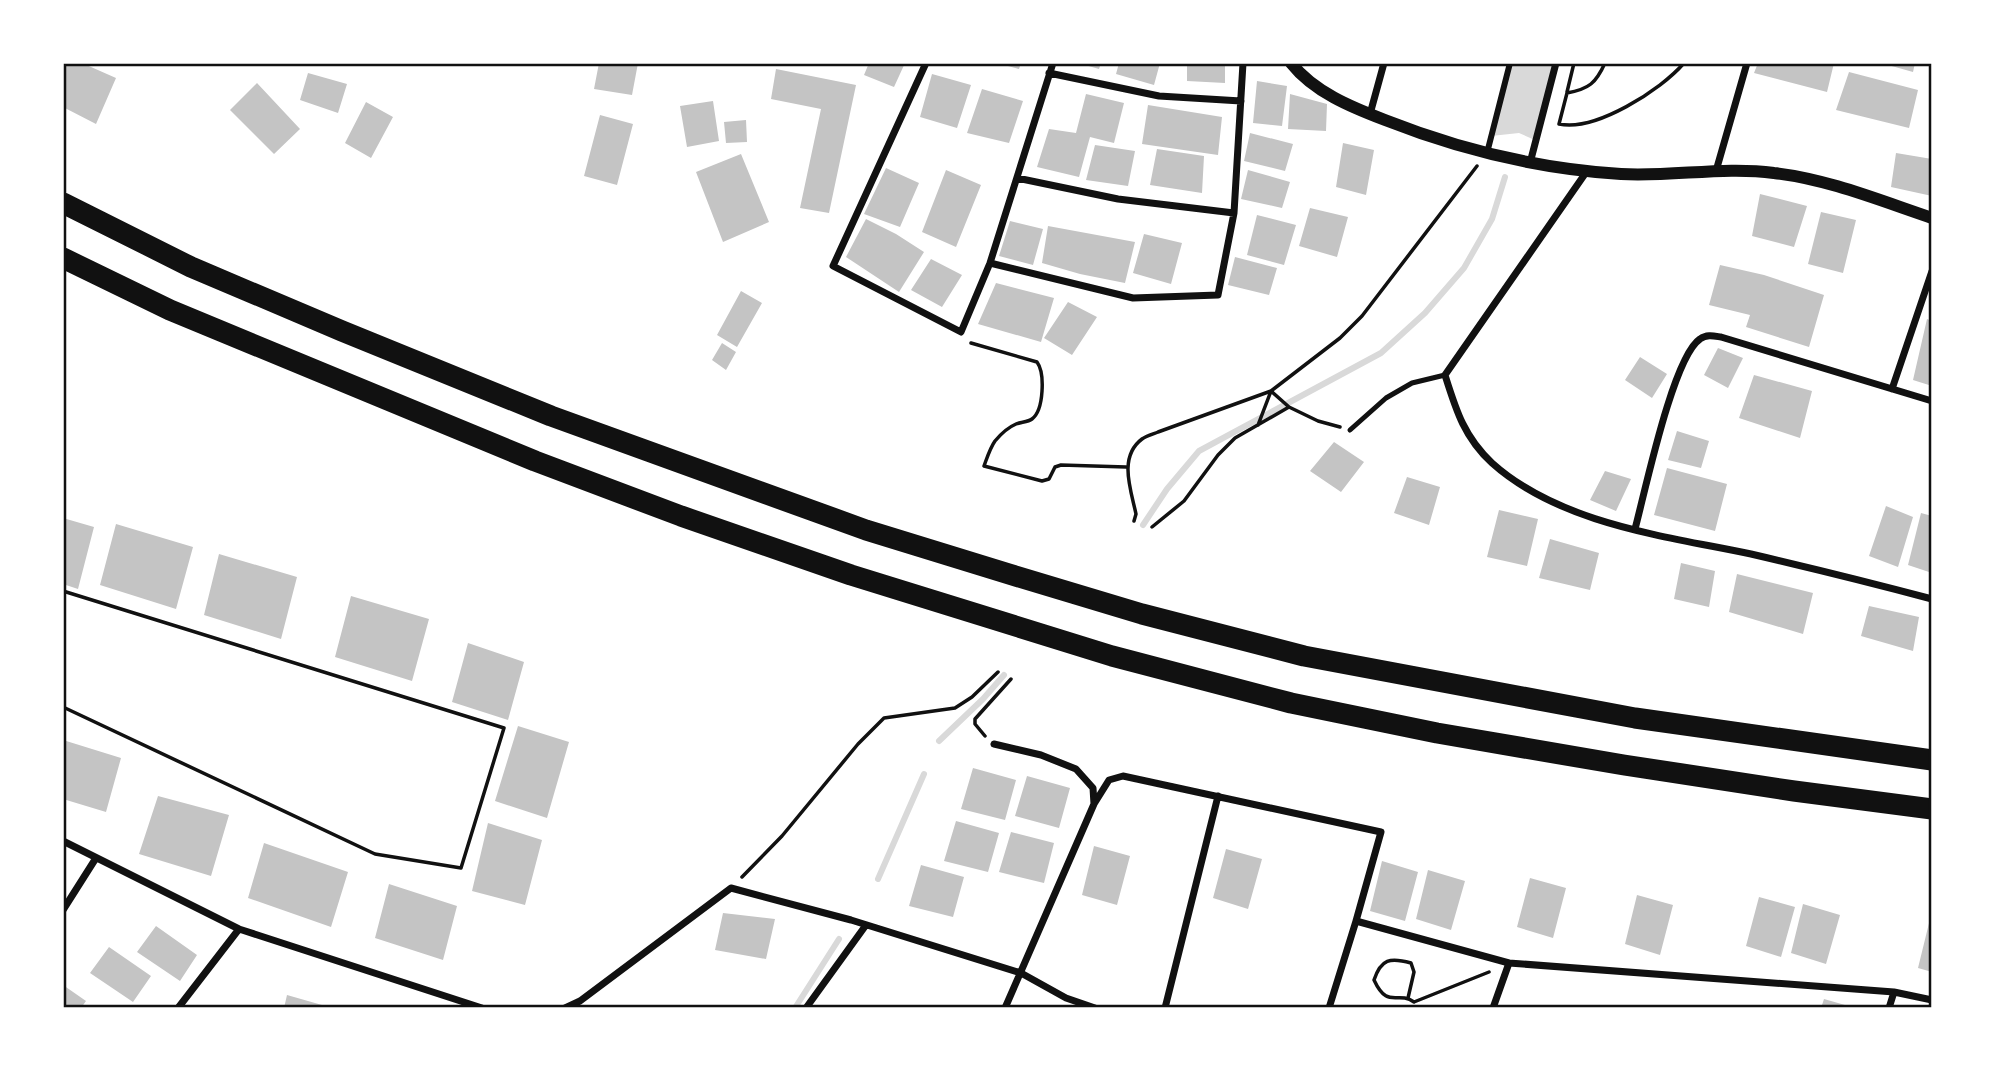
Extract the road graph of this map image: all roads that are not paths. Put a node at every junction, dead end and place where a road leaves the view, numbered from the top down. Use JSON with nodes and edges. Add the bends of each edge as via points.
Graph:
{"nodes":[{"id":1,"x":926,"y":63,"type":"edge"},
{"id":2,"x":1052,"y":63,"type":"edge"},
{"id":3,"x":1243,"y":63,"type":"edge"},
{"id":4,"x":1291,"y":63,"type":"edge"},
{"id":5,"x":1384,"y":63,"type":"edge"},
{"id":6,"x":1510,"y":63,"type":"edge"},
{"id":7,"x":1556,"y":63,"type":"edge"},
{"id":8,"x":1747,"y":63,"type":"edge"},
{"id":9,"x":1049,"y":73,"type":"junction"},
{"id":10,"x":1241,"y":101,"type":"junction"},
{"id":11,"x":1370,"y":114,"type":"junction"},
{"id":12,"x":1487,"y":153,"type":"junction"},
{"id":13,"x":1530,"y":163,"type":"junction"},
{"id":14,"x":1587,"y":171,"type":"junction"},
{"id":15,"x":1716,"y":171,"type":"junction"},
{"id":16,"x":1017,"y":178,"type":"junction"},
{"id":17,"x":63,"y":203,"type":"edge"},
{"id":18,"x":1234,"y":214,"type":"junction"},
{"id":19,"x":1932,"y":218,"type":"edge"},
{"id":20,"x":63,"y":258,"type":"edge"},
{"id":21,"x":990,"y":263,"type":"junction"},
{"id":22,"x":1932,"y":271,"type":"edge"},
{"id":23,"x":1445,"y":375,"type":"junction"},
{"id":24,"x":1892,"y":389,"type":"junction"},
{"id":25,"x":1932,"y":401,"type":"edge"},
{"id":26,"x":1350,"y":430,"type":"road end"},
{"id":27,"x":1635,"y":529,"type":"junction"},
{"id":28,"x":1932,"y":599,"type":"edge"},
{"id":29,"x":994,"y":744,"type":"road end"},
{"id":30,"x":1932,"y":760,"type":"edge"},
{"id":31,"x":1218,"y":796,"type":"junction"},
{"id":32,"x":1094,"y":804,"type":"junction"},
{"id":33,"x":1932,"y":809,"type":"edge"},
{"id":34,"x":63,"y":841,"type":"edge"},
{"id":35,"x":96,"y":858,"type":"junction"},
{"id":36,"x":63,"y":910,"type":"edge"},
{"id":37,"x":1356,"y":921,"type":"junction"},
{"id":38,"x":866,"y":925,"type":"junction"},
{"id":39,"x":239,"y":929,"type":"junction"},
{"id":40,"x":1509,"y":964,"type":"junction"},
{"id":41,"x":1021,"y":973,"type":"junction"},
{"id":42,"x":1894,"y":992,"type":"junction"},
{"id":43,"x":1932,"y":1000,"type":"edge"},
{"id":44,"x":458,"y":1004,"type":"edge"},
{"id":45,"x":178,"y":1008,"type":"edge"},
{"id":46,"x":482,"y":1008,"type":"edge"},
{"id":47,"x":565,"y":1008,"type":"edge"},
{"id":48,"x":806,"y":1008,"type":"edge"},
{"id":49,"x":1005,"y":1008,"type":"edge"},
{"id":50,"x":1095,"y":1008,"type":"edge"},
{"id":51,"x":1165,"y":1008,"type":"edge"},
{"id":52,"x":1329,"y":1008,"type":"edge"},
{"id":53,"x":1493,"y":1008,"type":"edge"},
{"id":54,"x":1889,"y":1008,"type":"edge"}],
"edges":[{"from":1,"to":21,"type":"street","via":[[833,266],[961,332]]},
{"from":2,"to":9,"type":"street"},
{"from":3,"to":10,"type":"street"},
{"from":4,"to":11,"type":"street","via":[[1307,80]]},
{"from":5,"to":11,"type":"street"},
{"from":6,"to":12,"type":"street"},
{"from":7,"to":13,"type":"street"},
{"from":8,"to":15,"type":"street"},
{"from":9,"to":10,"type":"street","via":[[1159,96]]},
{"from":9,"to":16,"type":"street"},
{"from":10,"to":18,"type":"street"},
{"from":11,"to":12,"type":"street"},
{"from":12,"to":13,"type":"street"},
{"from":13,"to":14,"type":"street"},
{"from":14,"to":15,"type":"street","via":[[1660,175]]},
{"from":14,"to":23,"type":"street"},
{"from":15,"to":19,"type":"street","via":[[1807,178]]},
{"from":16,"to":18,"type":"street","via":[[1118,199]]},
{"from":16,"to":21,"type":"street"},
{"from":17,"to":30,"type":"highway","via":[[191,267],[551,416],[866,530],[1142,614],[1317,658],[1635,718]]},
{"from":18,"to":21,"type":"street","via":[[1218,295],[1133,298]]},
{"from":20,"to":33,"type":"highway","via":[[170,310],[535,461],[851,575],[1112,656],[1291,703],[1437,733]]},
{"from":22,"to":24,"type":"street"},
{"from":23,"to":26,"type":"lane","via":[[1403,388]]},
{"from":23,"to":27,"type":"street","via":[[1459,420],[1508,477],[1578,513]]},
{"from":24,"to":25,"type":"street"},
{"from":24,"to":27,"type":"street","via":[[1721,337],[1701,338],[1681,367],[1670,398]]},
{"from":27,"to":28,"type":"street"},
{"from":29,"to":32,"type":"street","via":[[1076,769],[1093,788]]},
{"from":31,"to":32,"type":"street","via":[[1123,776],[1109,780]]},
{"from":31,"to":37,"type":"street","via":[[1381,832]]},
{"from":31,"to":51,"type":"street"},
{"from":32,"to":41,"type":"street"},
{"from":34,"to":35,"type":"street"},
{"from":35,"to":36,"type":"street"},
{"from":35,"to":39,"type":"street"},
{"from":37,"to":40,"type":"street"},
{"from":37,"to":52,"type":"street"},
{"from":38,"to":41,"type":"street"},
{"from":38,"to":47,"type":"street","via":[[731,888]]},
{"from":38,"to":48,"type":"street"},
{"from":39,"to":44,"type":"street"},
{"from":39,"to":45,"type":"street"},
{"from":40,"to":42,"type":"street"},
{"from":40,"to":53,"type":"street"},
{"from":41,"to":49,"type":"street"},
{"from":41,"to":50,"type":"street"},
{"from":42,"to":43,"type":"street"},
{"from":42,"to":54,"type":"street"},
{"from":44,"to":46,"type":"street"}]}
